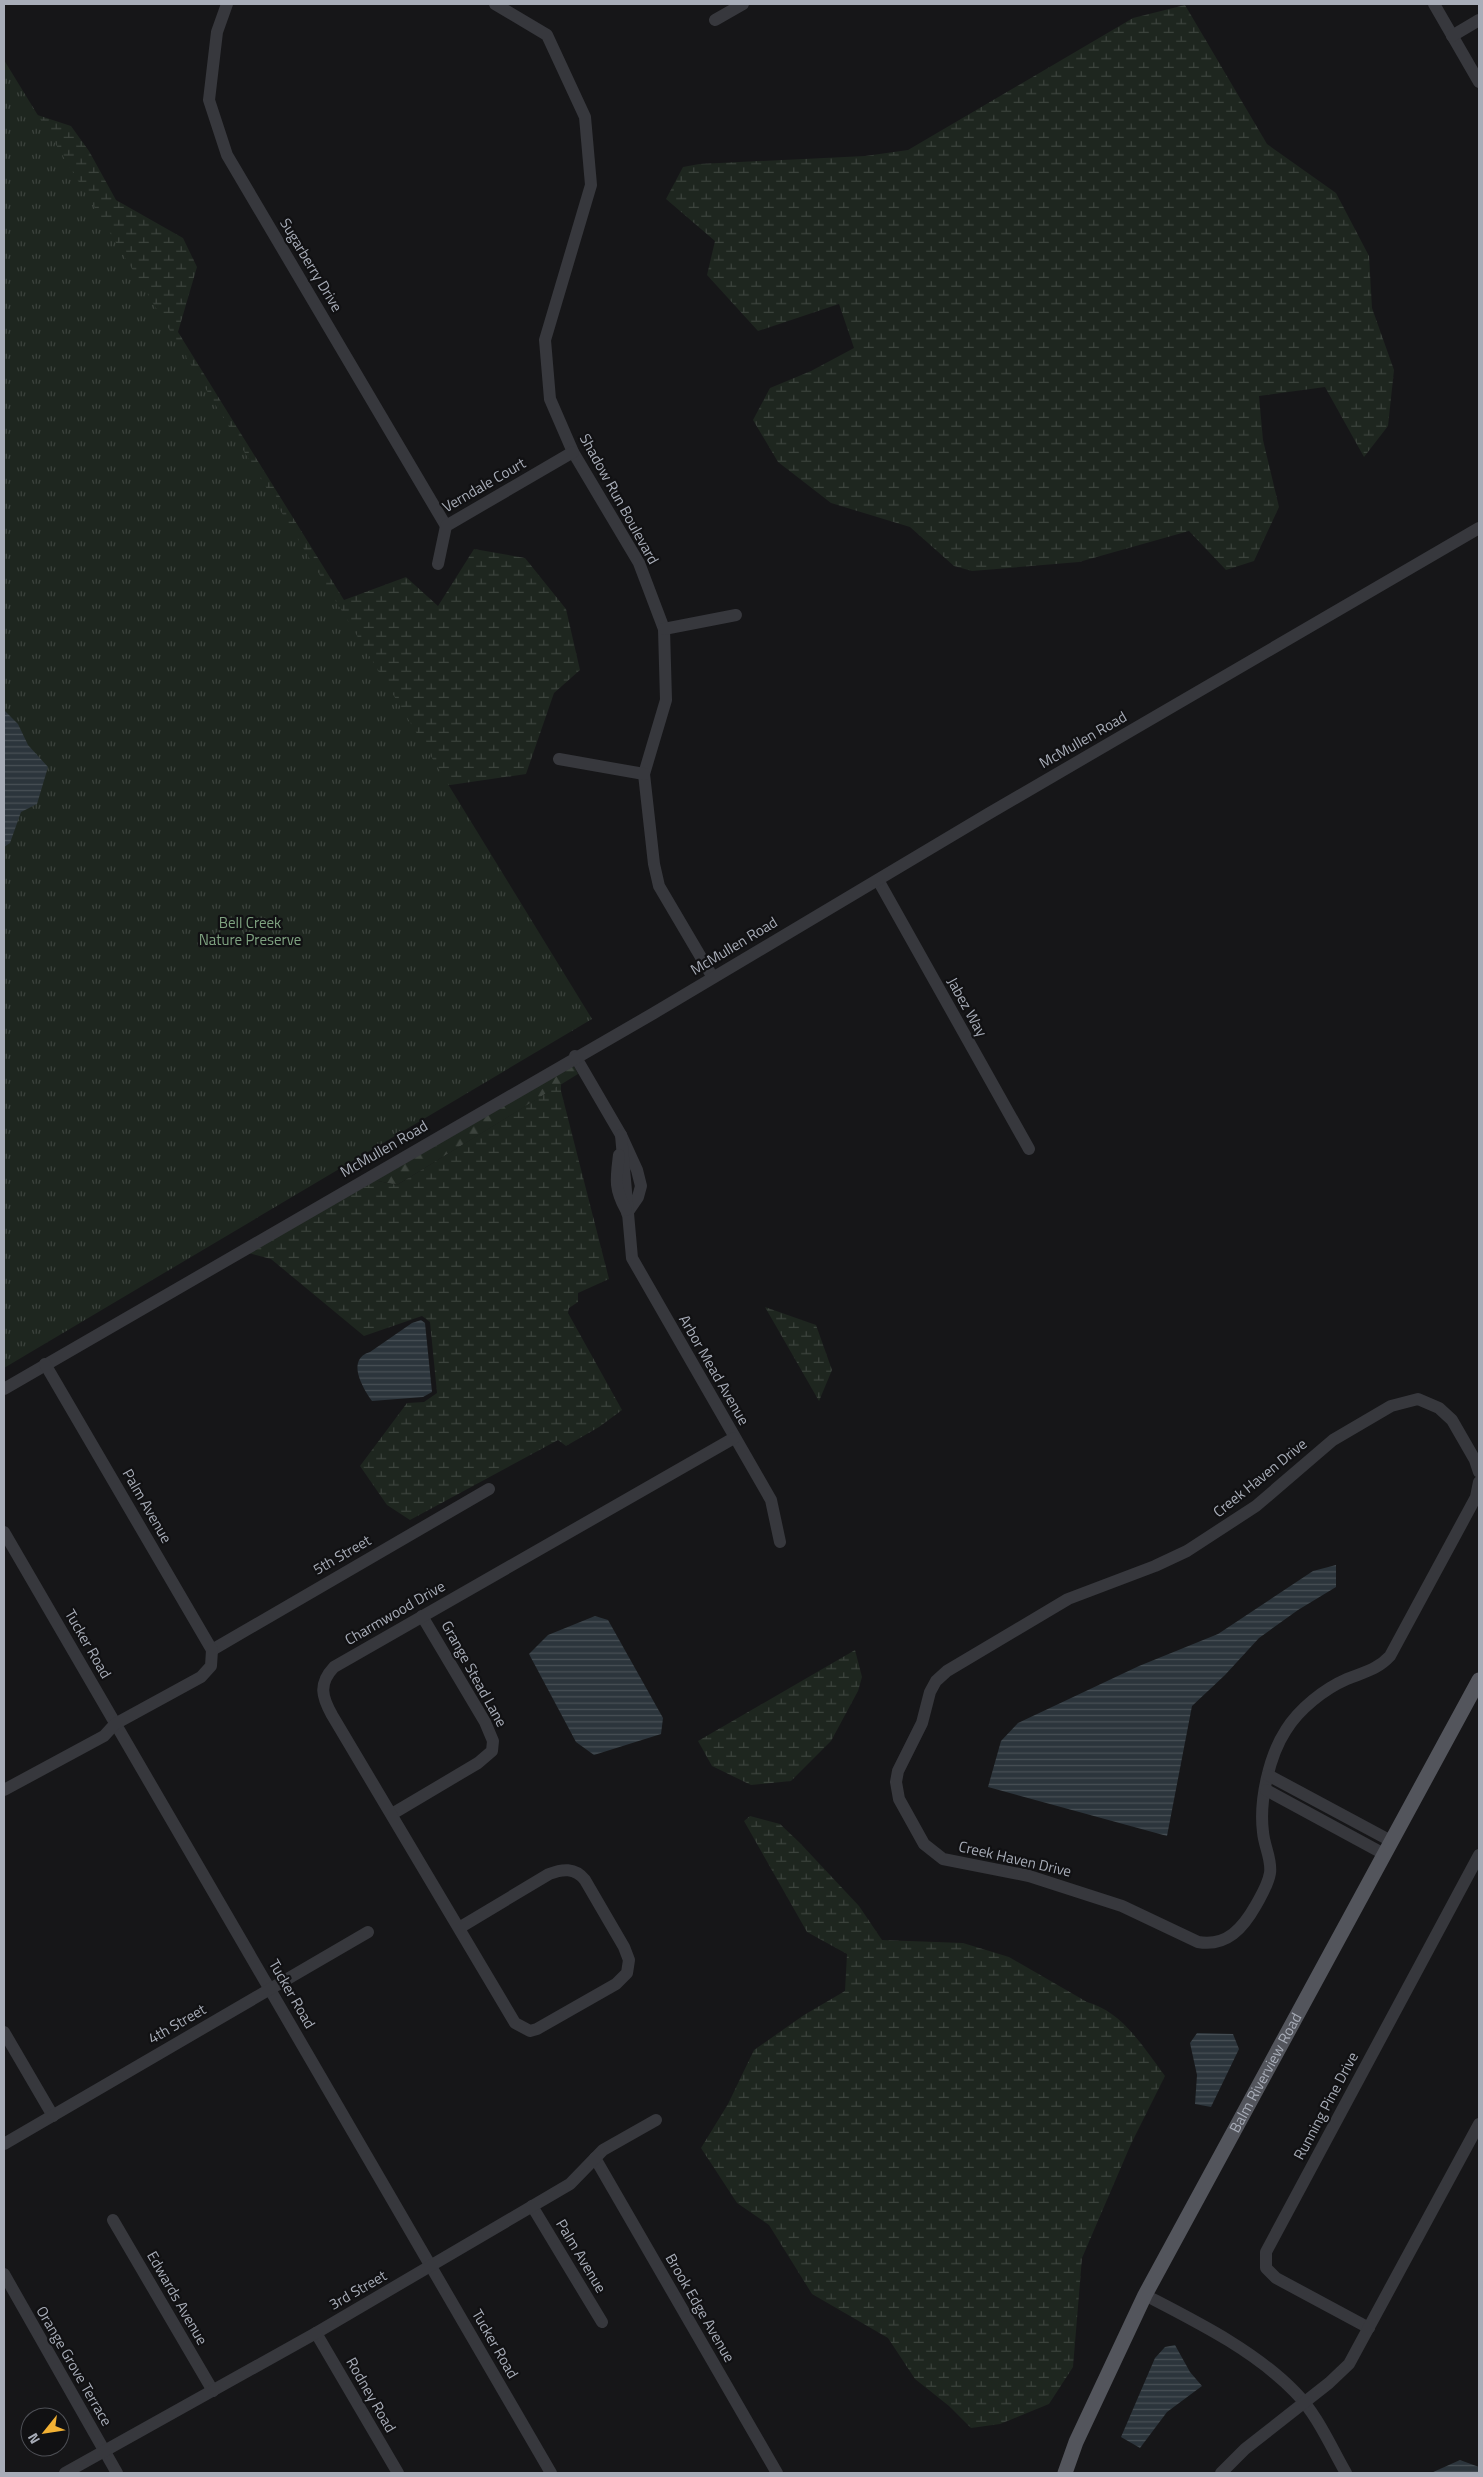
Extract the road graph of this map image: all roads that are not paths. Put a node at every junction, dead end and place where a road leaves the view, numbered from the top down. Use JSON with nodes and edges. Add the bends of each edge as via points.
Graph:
{"nodes":[{"id":1,"x":227,"y":4,"type":"edge"},
{"id":2,"x":495,"y":4,"type":"edge"},
{"id":3,"x":744,"y":4,"type":"edge"},
{"id":4,"x":1434,"y":4,"type":"edge"},
{"id":5,"x":715,"y":20,"type":"dead end"},
{"id":6,"x":1479,"y":20,"type":"edge"},
{"id":7,"x":1452,"y":36,"type":"junction"},
{"id":8,"x":1479,"y":82,"type":"edge"},
{"id":9,"x":573,"y":452,"type":"junction"},
{"id":10,"x":446,"y":526,"type":"junction"},
{"id":11,"x":1479,"y":528,"type":"edge"},
{"id":12,"x":438,"y":564,"type":"dead end"},
{"id":13,"x":736,"y":615,"type":"dead end"},
{"id":14,"x":664,"y":629,"type":"junction"},
{"id":15,"x":559,"y":760,"type":"dead end"},
{"id":16,"x":644,"y":774,"type":"junction"},
{"id":17,"x":878,"y":880,"type":"junction"},
{"id":18,"x":712,"y":976,"type":"junction"},
{"id":19,"x":575,"y":1056,"type":"junction"},
{"id":20,"x":621,"y":1135,"type":"junction"},
{"id":21,"x":1029,"y":1149,"type":"dead end"},
{"id":22,"x":628,"y":1213,"type":"junction"},
{"id":23,"x":45,"y":1364,"type":"junction"},
{"id":24,"x":4,"y":1389,"type":"edge"},
{"id":25,"x":734,"y":1438,"type":"junction"},
{"id":26,"x":1479,"y":1472,"type":"edge"},
{"id":27,"x":1479,"y":1482,"type":"edge"},
{"id":28,"x":489,"y":1489,"type":"dead end"},
{"id":29,"x":4,"y":1532,"type":"edge"},
{"id":30,"x":780,"y":1542,"type":"dead end"},
{"id":31,"x":422,"y":1616,"type":"junction"},
{"id":32,"x":212,"y":1650,"type":"junction"},
{"id":33,"x":1479,"y":1680,"type":"edge"},
{"id":34,"x":115,"y":1724,"type":"junction"},
{"id":35,"x":1268,"y":1775,"type":"junction"},
{"id":36,"x":5,"y":1786,"type":"edge"},
{"id":37,"x":1266,"y":1790,"type":"junction"},
{"id":38,"x":392,"y":1814,"type":"junction"},
{"id":39,"x":1388,"y":1848,"type":"junction"},
{"id":40,"x":1479,"y":1855,"type":"edge"},
{"id":41,"x":459,"y":1928,"type":"junction"},
{"id":42,"x":368,"y":1932,"type":"dead end"},
{"id":43,"x":270,"y":1989,"type":"junction"},
{"id":44,"x":4,"y":2032,"type":"edge"},
{"id":45,"x":53,"y":2116,"type":"junction"},
{"id":46,"x":656,"y":2120,"type":"dead end"},
{"id":47,"x":1479,"y":2124,"type":"edge"},
{"id":48,"x":4,"y":2144,"type":"edge"},
{"id":49,"x":594,"y":2158,"type":"junction"},
{"id":50,"x":532,"y":2206,"type":"junction"},
{"id":51,"x":114,"y":2220,"type":"dead end"},
{"id":52,"x":431,"y":2266,"type":"junction"},
{"id":53,"x":4,"y":2274,"type":"edge"},
{"id":54,"x":1145,"y":2295,"type":"junction"},
{"id":55,"x":602,"y":2322,"type":"dead end"},
{"id":56,"x":1369,"y":2328,"type":"junction"},
{"id":57,"x":316,"y":2333,"type":"junction"},
{"id":58,"x":213,"y":2391,"type":"junction"},
{"id":59,"x":1304,"y":2404,"type":"junction"},
{"id":60,"x":104,"y":2451,"type":"junction"},
{"id":61,"x":65,"y":2473,"type":"edge"},
{"id":62,"x":117,"y":2473,"type":"edge"},
{"id":63,"x":398,"y":2473,"type":"edge"},
{"id":64,"x":551,"y":2473,"type":"edge"},
{"id":65,"x":777,"y":2473,"type":"edge"},
{"id":66,"x":1065,"y":2473,"type":"edge"},
{"id":67,"x":1221,"y":2473,"type":"edge"},
{"id":68,"x":1346,"y":2473,"type":"edge"}],
"edges":[{"from":1,"to":10,"type":"street","name":"Sugarberry Drive","via":[[216,32],[208,100],[227,155]]},
{"from":2,"to":9,"type":"street","name":"Shadow Run Boulevard","via":[[547,35],[585,117],[591,185],[545,340],[550,399]]},
{"from":3,"to":5,"type":"street"},
{"from":4,"to":7,"type":"street"},
{"from":6,"to":7,"type":"street"},
{"from":7,"to":8,"type":"street"},
{"from":9,"to":10,"type":"street","name":"Verndale Court"},
{"from":9,"to":14,"type":"street","name":"Shadow Run Boulevard","via":[[639,563]]},
{"from":10,"to":12,"type":"street","name":"Verndale Court"},
{"from":11,"to":17,"type":"street","name":"McMullen Road"},
{"from":13,"to":14,"type":"street"},
{"from":14,"to":16,"type":"street","name":"Shadow Run Boulevard","via":[[666,700]]},
{"from":15,"to":16,"type":"street"},
{"from":16,"to":18,"type":"street","name":"Shadow Run Boulevard","via":[[659,886]]},
{"from":17,"to":18,"type":"street","name":"McMullen Road"},
{"from":17,"to":21,"type":"street","name":"Jabez Way"},
{"from":18,"to":19,"type":"street","name":"McMullen Road","via":[[654,1013]]},
{"from":19,"to":20,"type":"street"},
{"from":19,"to":23,"type":"street","name":"McMullen Road"},
{"from":20,"to":22,"type":"street","name":"Arbor Mead Avenue","via":[[616,1178],[618,1195]]},
{"from":20,"to":22,"type":"street","via":[[638,1170],[641,1186]]},
{"from":22,"to":25,"type":"street","name":"Arbor Mead Avenue","via":[[630,1249],[636,1268]]},
{"from":23,"to":24,"type":"street","name":"McMullen Road"},
{"from":23,"to":32,"type":"street","name":"Palm Avenue"},
{"from":25,"to":30,"type":"street","name":"Arbor Mead Avenue","via":[[771,1500]]},
{"from":25,"to":31,"type":"street","name":"Charmwood Drive"},
{"from":26,"to":37,"type":"street","name":"Creek Haven Drive","via":[[1452,1420],[1439,1408],[1418,1399],[1391,1406],[1333,1440],[1256,1506],[1187,1551],[1068,1599],[947,1671],[930,1692],[922,1723],[898,1771],[896,1782],[899,1800],[924,1844],[943,1859],[1055,1883],[1122,1906],[1186,1938],[1207,1944],[1220,1942],[1241,1929],[1267,1885],[1270,1864],[1262,1828]]},
{"from":27,"to":35,"type":"street","name":"Creek Haven Drive","via":[[1476,1497],[1390,1656],[1374,1670],[1328,1689],[1296,1716],[1277,1746]]},
{"from":28,"to":32,"type":"street","name":"5th Street"},
{"from":29,"to":34,"type":"street","name":"Tucker Road"},
{"from":31,"to":38,"type":"street","name":"Charmwood Drive","via":[[334,1667],[323,1681],[324,1700]]},
{"from":31,"to":38,"type":"street","name":"Grange Stead Lane","via":[[486,1722],[493,1741],[492,1751],[478,1763]]},
{"from":32,"to":34,"type":"street","via":[[211,1666],[200,1677]]},
{"from":33,"to":39,"type":"main road","name":"Balm Riverview Road"},
{"from":34,"to":36,"type":"street","via":[[104,1736]]},
{"from":34,"to":43,"type":"street","name":"Tucker Road"},
{"from":35,"to":37,"type":"street","name":"Creek Haven Drive"},
{"from":35,"to":39,"type":"street"},
{"from":37,"to":39,"type":"street"},
{"from":38,"to":41,"type":"street","name":"Charmwood Drive"},
{"from":39,"to":54,"type":"main road","name":"Balm Riverview Road"},
{"from":40,"to":56,"type":"street","name":"Running Pine Drive","via":[[1266,2252],[1266,2268],[1276,2278]]},
{"from":41,"to":41,"type":"street","name":"Charmwood Drive","via":[[510,2016],[530,2031],[616,1984],[627,1973],[624,1946],[585,1880],[571,1870],[549,1874]]},
{"from":42,"to":43,"type":"street","name":"4th Street"},
{"from":43,"to":45,"type":"street","name":"4th Street"},
{"from":43,"to":52,"type":"street","name":"Tucker Road"},
{"from":44,"to":45,"type":"street"},
{"from":45,"to":48,"type":"street","name":"4th Street"},
{"from":46,"to":49,"type":"street","name":"3rd Street"},
{"from":47,"to":56,"type":"street"},
{"from":49,"to":50,"type":"street","name":"3rd Street","via":[[570,2184]]},
{"from":49,"to":65,"type":"street","name":"Brook Edge Avenue"},
{"from":50,"to":52,"type":"street","name":"3rd Street"},
{"from":50,"to":55,"type":"street","name":"Palm Avenue"},
{"from":51,"to":58,"type":"street","name":"Edwards Avenue"},
{"from":52,"to":57,"type":"street","name":"3rd Street"},
{"from":52,"to":64,"type":"street","name":"Tucker Road"},
{"from":53,"to":60,"type":"street","name":"Orange Grove Terrace"},
{"from":54,"to":59,"type":"street","via":[[1203,2325],[1255,2359],[1296,2392]]},
{"from":54,"to":66,"type":"main road","name":"Balm Riverview Road","via":[[1076,2442]]},
{"from":56,"to":59,"type":"street","via":[[1348,2364]]},
{"from":57,"to":58,"type":"street","name":"3rd Street"},
{"from":57,"to":63,"type":"street","name":"Rodney Road"},
{"from":58,"to":60,"type":"street","name":"3rd Street"},
{"from":59,"to":67,"type":"street","via":[[1245,2449]]},
{"from":59,"to":68,"type":"street"},
{"from":60,"to":61,"type":"street","name":"3rd Street"},
{"from":60,"to":62,"type":"street","name":"Orange Grove Terrace"}]}
